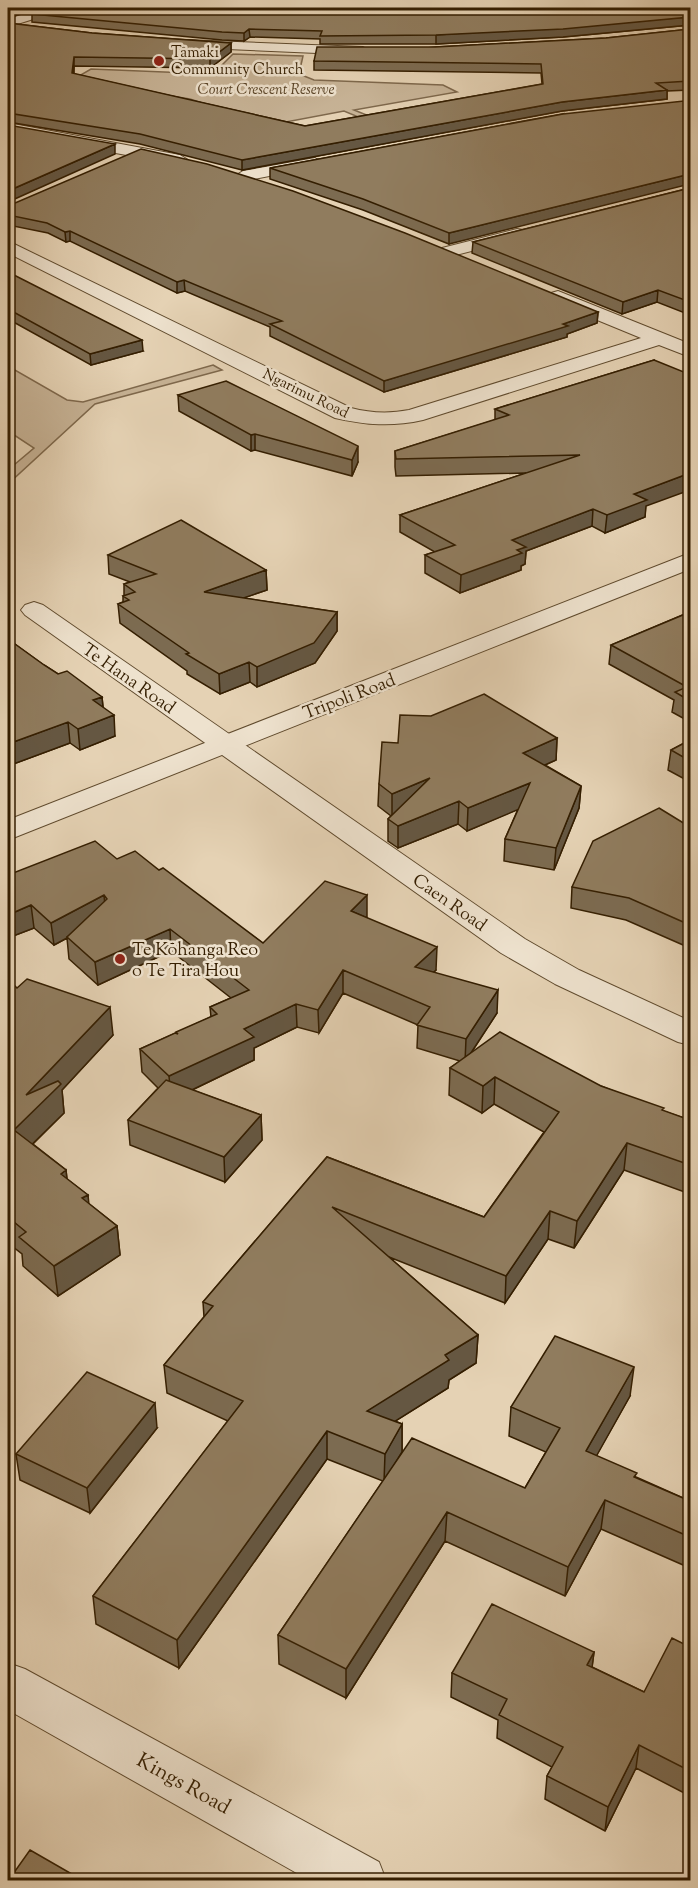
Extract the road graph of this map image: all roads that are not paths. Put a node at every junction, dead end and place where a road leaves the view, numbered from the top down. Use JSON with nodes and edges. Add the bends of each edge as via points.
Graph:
{"nodes":[{"id":1,"x":54,"y":8,"type":"edge"},
{"id":2,"x":8,"y":9,"type":"edge"},
{"id":3,"x":36,"y":13,"type":"junction"},
{"id":4,"x":8,"y":24,"type":"edge"},
{"id":5,"x":34,"y":29,"type":"edge"},
{"id":6,"x":175,"y":44,"type":"edge"},
{"id":7,"x":372,"y":51,"type":"edge"},
{"id":8,"x":8,"y":128,"type":"edge"},
{"id":9,"x":140,"y":151,"type":"junction"},
{"id":10,"x":335,"y":159,"type":"edge"},
{"id":11,"x":114,"y":162,"type":"edge"},
{"id":12,"x":197,"y":164,"type":"edge"},
{"id":13,"x":272,"y":186,"type":"edge"},
{"id":14,"x":537,"y":230,"type":"edge"},
{"id":15,"x":8,"y":246,"type":"edge"},
{"id":16,"x":470,"y":261,"type":"edge"},
{"id":17,"x":547,"y":293,"type":"edge"},
{"id":18,"x":658,"y":339,"type":"junction"},
{"id":19,"x":690,"y":351,"type":"edge"},
{"id":20,"x":690,"y":560,"type":"edge"},
{"id":21,"x":34,"y":610,"type":"dead end"},
{"id":22,"x":225,"y":745,"type":"junction"},
{"id":23,"x":8,"y":831,"type":"edge"},
{"id":24,"x":690,"y":1034,"type":"edge"},
{"id":25,"x":8,"y":1685,"type":"edge"},
{"id":26,"x":360,"y":1881,"type":"edge"}],
"edges":[{"from":1,"to":3,"type":"street"},
{"from":2,"to":3,"type":"street"},
{"from":3,"to":4,"type":"street"},
{"from":4,"to":5,"type":"street"},
{"from":6,"to":7,"type":"street"},
{"from":8,"to":9,"type":"street"},
{"from":9,"to":11,"type":"street"},
{"from":9,"to":12,"type":"street"},
{"from":10,"to":13,"type":"street","via":[[237,175]]},
{"from":14,"to":16,"type":"street","via":[[442,250]]},
{"from":15,"to":18,"type":"street","name":"Ngarimu Road","via":[[343,413],[359,417],[399,419]]},
{"from":17,"to":18,"type":"street"},
{"from":18,"to":19,"type":"street"},
{"from":20,"to":22,"type":"street","name":"Tripoli Road"},
{"from":21,"to":22,"type":"street","name":"Te Hana Road"},
{"from":22,"to":23,"type":"street","name":"Tripoli Road"},
{"from":22,"to":24,"type":"street","name":"Caen Road","via":[[513,946],[567,977]]},
{"from":25,"to":26,"type":"street","name":"Kings Road"}]}
